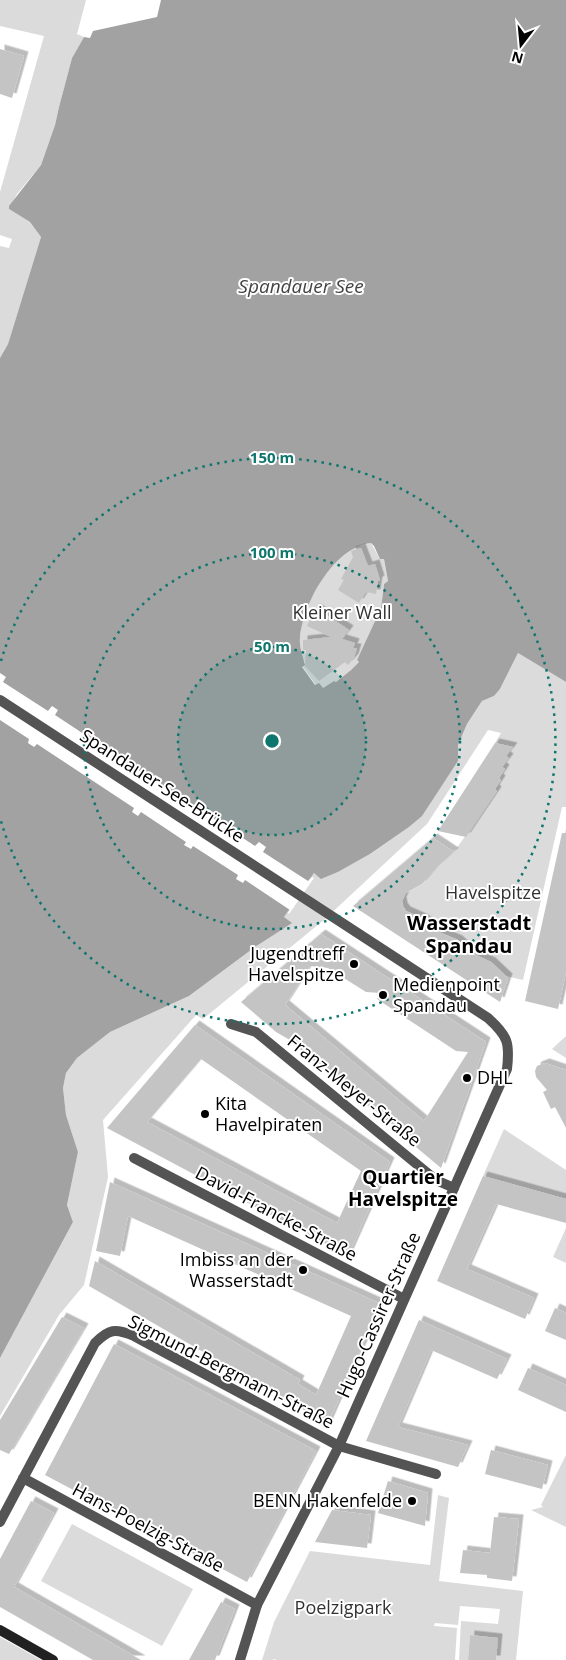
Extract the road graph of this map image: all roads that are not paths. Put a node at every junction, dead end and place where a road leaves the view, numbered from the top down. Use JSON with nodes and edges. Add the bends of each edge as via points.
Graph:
{"nodes":[{"id":1,"x":0,"y":700,"type":"edge"},
{"id":2,"x":306,"y":899,"type":"joint"},
{"id":3,"x":231,"y":1024,"type":"dead end"},
{"id":4,"x":134,"y":1158,"type":"dead end"},
{"id":5,"x":454,"y":1188,"type":"junction"},
{"id":6,"x":404,"y":1299,"type":"junction"},
{"id":7,"x":339,"y":1446,"type":"junction"},
{"id":8,"x":436,"y":1474,"type":"dead end"},
{"id":9,"x":23,"y":1478,"type":"junction"},
{"id":10,"x":0,"y":1522,"type":"edge"},
{"id":11,"x":258,"y":1606,"type":"junction"},
{"id":12,"x":0,"y":1630,"type":"edge"},
{"id":13,"x":53,"y":1660,"type":"edge"},
{"id":14,"x":240,"y":1660,"type":"edge"}],
"edges":[{"from":1,"to":2,"type":"street","name":"Spandauer-See-Brücke"},
{"from":2,"to":5,"type":"street","name":"Hugo-Cassirer-Straße","via":[[488,1018],[506,1038],[509,1046],[507,1069]]},
{"from":3,"to":5,"type":"street","name":"Franz-Meyer-Straße","via":[[256,1032],[436,1180]]},
{"from":4,"to":6,"type":"street","name":"David-Francke-Straße"},
{"from":5,"to":6,"type":"street","name":"Hugo-Cassirer-Straße"},
{"from":6,"to":7,"type":"street","name":"Hugo-Cassirer-Straße"},
{"from":7,"to":8,"type":"street","name":"Sigmund-Bergmann-Straße"},
{"from":7,"to":9,"type":"street","name":"Sigmund-Bergmann-Straße","via":[[134,1336],[114,1330],[95,1343]]},
{"from":7,"to":11,"type":"street","name":"Hugo-Cassirer-Straße"},
{"from":9,"to":10,"type":"street","name":"Sigmund-Bergmann-Straße"},
{"from":9,"to":11,"type":"street","name":"Hans-Poelzig-Straße"},
{"from":11,"to":14,"type":"street","name":"Hugo-Cassirer-Straße"},
{"from":12,"to":13,"type":"main road"}]}
